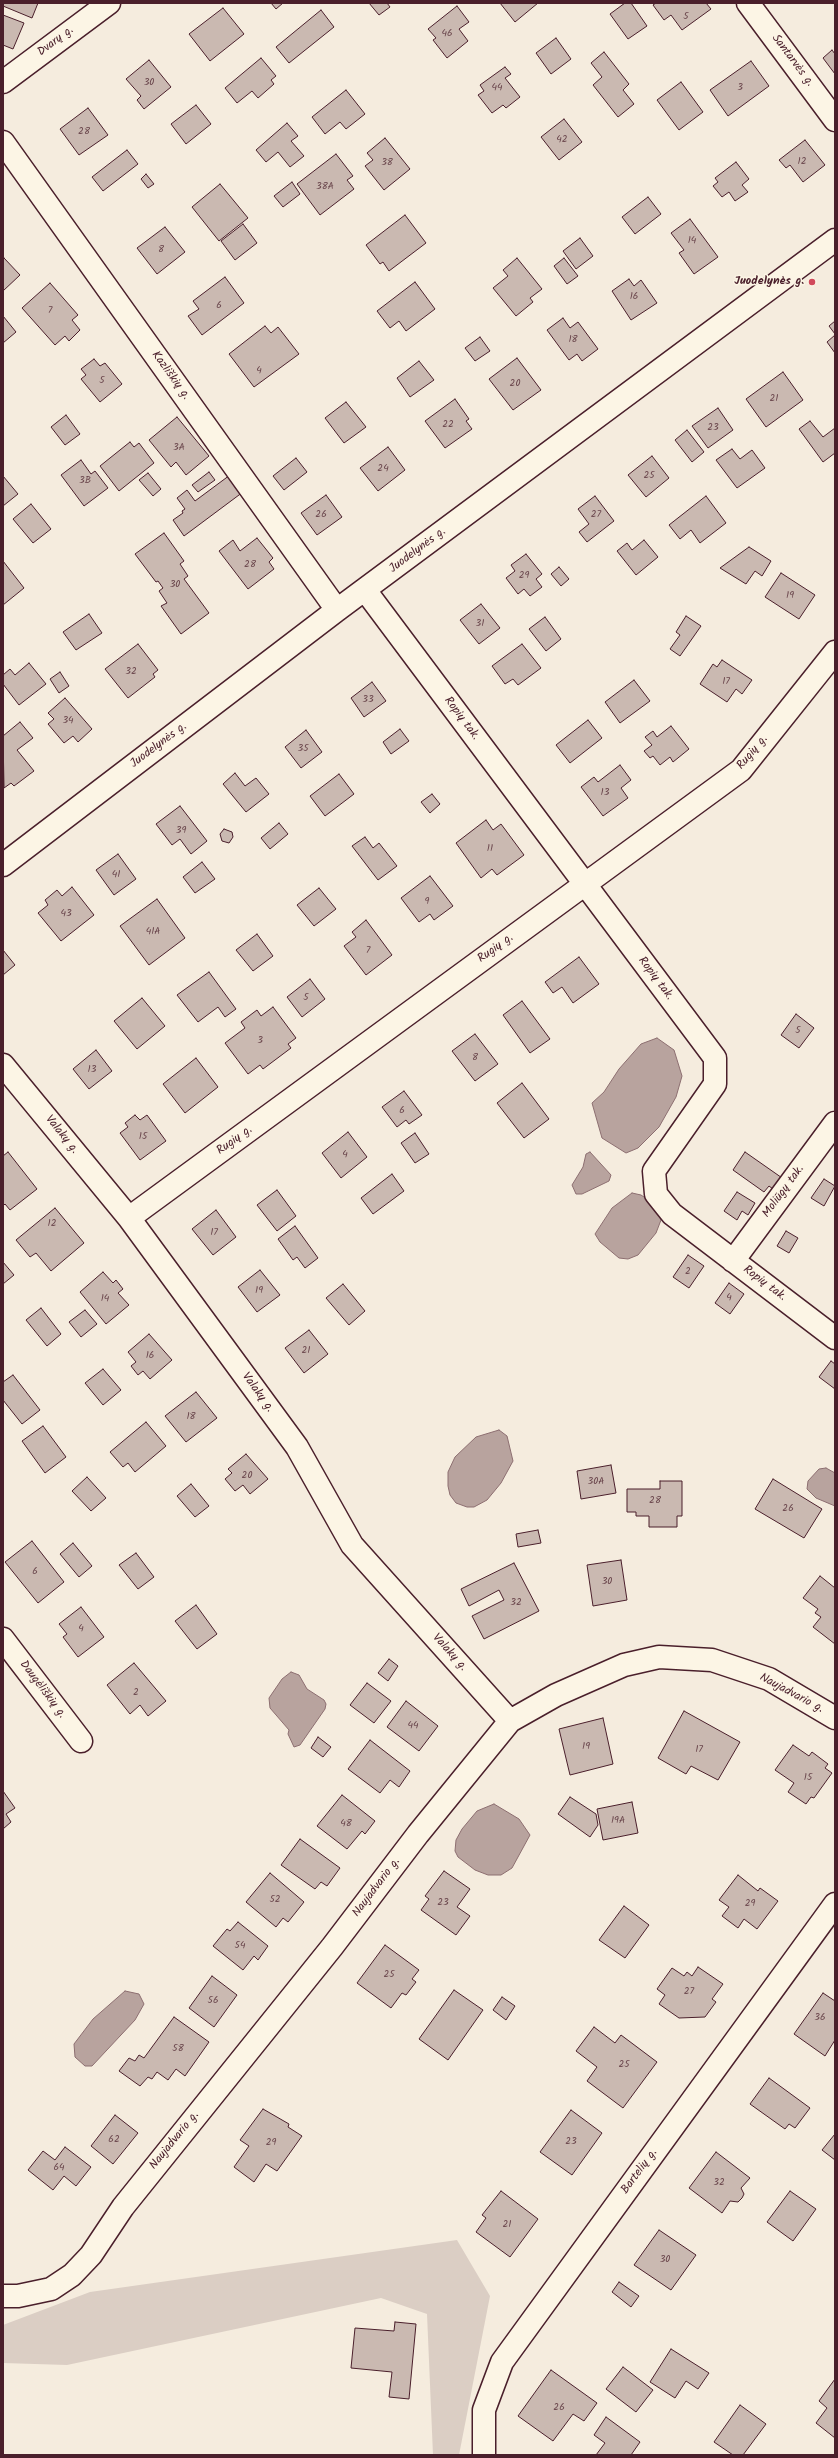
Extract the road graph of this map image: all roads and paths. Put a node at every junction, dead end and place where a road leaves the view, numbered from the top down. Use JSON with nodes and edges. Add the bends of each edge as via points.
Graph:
{"nodes":[{"id":1,"x":109,"y":3,"type":"edge"},
{"id":2,"x":748,"y":3,"type":"edge"},
{"id":3,"x":3,"y":82,"type":"edge"},
{"id":4,"x":835,"y":120,"type":"edge"},
{"id":5,"x":3,"y":142,"type":"edge"},
{"id":6,"x":835,"y":240,"type":"edge"},
{"id":7,"x":365,"y":590,"type":"junction"},
{"id":8,"x":337,"y":610,"type":"junction"},
{"id":9,"x":835,"y":652,"type":"edge"},
{"id":10,"x":3,"y":865,"type":"edge"},
{"id":11,"x":584,"y":884,"type":"junction"},
{"id":12,"x":3,"y":1065,"type":"edge"},
{"id":13,"x":835,"y":1123,"type":"edge"},
{"id":14,"x":129,"y":1218,"type":"junction"},
{"id":15,"x":733,"y":1261,"type":"junction"},
{"id":16,"x":835,"y":1338,"type":"edge"},
{"id":17,"x":3,"y":1639,"type":"edge"},
{"id":18,"x":835,"y":1718,"type":"edge"},
{"id":19,"x":510,"y":1721,"type":"junction"},
{"id":20,"x":81,"y":1741,"type":"dead end"},
{"id":21,"x":835,"y":1904,"type":"edge"},
{"id":22,"x":3,"y":2296,"type":"edge"},
{"id":23,"x":484,"y":2455,"type":"edge"}],
"edges":[{"from":1,"to":3,"type":"street","name":"Dvarų g."},
{"from":2,"to":4,"type":"street","name":"Santarvės g."},
{"from":5,"to":8,"type":"street","name":"Kazliškių g."},
{"from":6,"to":7,"type":"street","name":"Juodelynės g."},
{"from":7,"to":8,"type":"street","name":"Juodelynės g."},
{"from":7,"to":11,"type":"street","name":"Ropių tak."},
{"from":8,"to":10,"type":"street","name":"Juodelynės g."},
{"from":9,"to":11,"type":"street","name":"Rugių g.","via":[[741,770]]},
{"from":11,"to":14,"type":"street","name":"Rugių g."},
{"from":11,"to":15,"type":"street","name":"Ropių tak.","via":[[715,1058],[715,1084],[654,1171],[656,1194],[672,1214]]},
{"from":12,"to":14,"type":"street","name":"Valakų g."},
{"from":13,"to":15,"type":"street","name":"Moliūgų tak."},
{"from":14,"to":19,"type":"street","name":"Valakų g.","via":[[297,1447],[352,1545]]},
{"from":15,"to":16,"type":"street","name":"Ropių tak."},
{"from":17,"to":20,"type":"street","name":"Daugėliškių g."},
{"from":18,"to":19,"type":"street","name":"Naujadvario g.","via":[[769,1680],[712,1660],[659,1657],[624,1665],[556,1696]]},
{"from":19,"to":22,"type":"street","name":"Naujadvario g.","via":[[123,2207],[91,2255],[72,2275],[51,2289],[18,2296]]},
{"from":21,"to":23,"type":"street","name":"Bartelių g.","via":[[502,2362],[484,2410]]}]}
